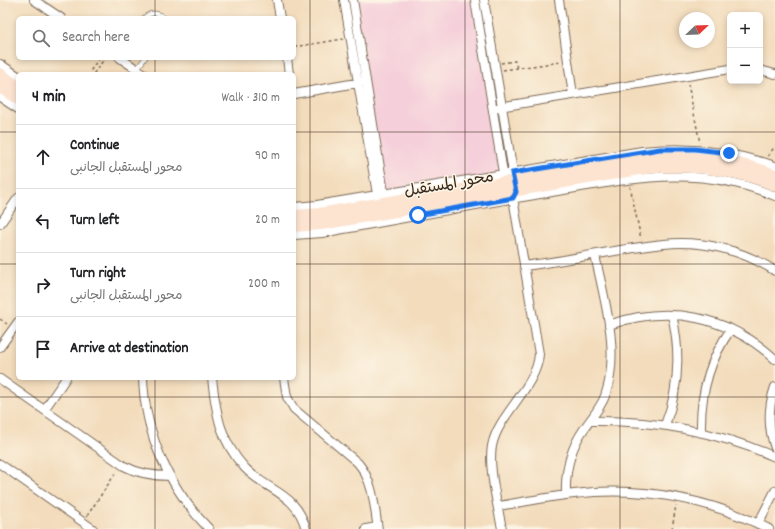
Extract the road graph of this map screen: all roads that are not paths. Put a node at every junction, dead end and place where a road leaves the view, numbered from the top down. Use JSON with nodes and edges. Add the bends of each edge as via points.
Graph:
{"nodes":[{"id":1,"x":34,"y":0,"type":"edge"},
{"id":2,"x":277,"y":0,"type":"edge"},
{"id":3,"x":344,"y":0,"type":"edge"},
{"id":4,"x":353,"y":0,"type":"edge"},
{"id":5,"x":475,"y":0,"type":"edge"},
{"id":6,"x":484,"y":0,"type":"edge"},
{"id":7,"x":559,"y":0,"type":"edge"},
{"id":8,"x":58,"y":16,"type":"edge"},
{"id":9,"x":146,"y":16,"type":"edge"},
{"id":10,"x":161,"y":16,"type":"edge"},
{"id":11,"x":280,"y":16,"type":"edge"},
{"id":12,"x":123,"y":60,"type":"edge"},
{"id":13,"x":144,"y":60,"type":"edge"},
{"id":14,"x":287,"y":60,"type":"edge"},
{"id":15,"x":0,"y":64,"type":"edge"},
{"id":16,"x":727,"y":69,"type":"edge"},
{"id":17,"x":763,"y":71,"type":"edge"},
{"id":18,"x":140,"y":72,"type":"edge"},
{"id":19,"x":289,"y":72,"type":"edge"},
{"id":20,"x":0,"y":74,"type":"edge"},
{"id":21,"x":775,"y":74,"type":"edge"},
{"id":22,"x":16,"y":75,"type":"edge"},
{"id":23,"x":367,"y":82,"type":"junction"},
{"id":24,"x":358,"y":83,"type":"junction"},
{"id":25,"x":16,"y":86,"type":"edge"},
{"id":26,"x":0,"y":87,"type":"edge"},
{"id":27,"x":296,"y":94,"type":"edge"},
{"id":28,"x":573,"y":95,"type":"junction"},
{"id":29,"x":0,"y":97,"type":"edge"},
{"id":30,"x":16,"y":98,"type":"edge"},
{"id":31,"x":502,"y":107,"type":"junction"},
{"id":32,"x":16,"y":108,"type":"edge"},
{"id":33,"x":493,"y":108,"type":"junction"},
{"id":34,"x":775,"y":166,"type":"edge"},
{"id":35,"x":775,"y":175,"type":"edge"},
{"id":36,"x":510,"y":184,"type":"junction"},
{"id":37,"x":775,"y":185,"type":"edge"},
{"id":38,"x":775,"y":196,"type":"edge"},
{"id":39,"x":16,"y":201,"type":"edge"},
{"id":40,"x":382,"y":203,"type":"junction"},
{"id":41,"x":296,"y":207,"type":"edge"},
{"id":42,"x":417,"y":211,"type":"junction"},
{"id":43,"x":296,"y":216,"type":"edge"},
{"id":44,"x":0,"y":224,"type":"edge"},
{"id":45,"x":296,"y":226,"type":"edge"},
{"id":46,"x":296,"y":235,"type":"edge"},
{"id":47,"x":595,"y":255,"type":"junction"},
{"id":48,"x":524,"y":266,"type":"junction"},
{"id":49,"x":775,"y":271,"type":"edge"},
{"id":50,"x":672,"y":315,"type":"junction"},
{"id":51,"x":16,"y":325,"type":"edge"},
{"id":52,"x":609,"y":325,"type":"junction"},
{"id":53,"x":731,"y":329,"type":"junction"},
{"id":54,"x":0,"y":347,"type":"edge"},
{"id":55,"x":775,"y":359,"type":"edge"},
{"id":56,"x":0,"y":379,"type":"edge"},
{"id":57,"x":65,"y":380,"type":"edge"},
{"id":58,"x":142,"y":380,"type":"edge"},
{"id":59,"x":212,"y":380,"type":"edge"},
{"id":60,"x":284,"y":380,"type":"edge"},
{"id":61,"x":775,"y":387,"type":"edge"},
{"id":62,"x":44,"y":410,"type":"junction"},
{"id":63,"x":590,"y":421,"type":"junction"},
{"id":64,"x":665,"y":425,"type":"junction"},
{"id":65,"x":701,"y":432,"type":"junction"},
{"id":66,"x":775,"y":448,"type":"edge"},
{"id":67,"x":775,"y":457,"type":"edge"},
{"id":68,"x":0,"y":464,"type":"edge"},
{"id":69,"x":170,"y":476,"type":"junction"},
{"id":70,"x":775,"y":491,"type":"edge"},
{"id":71,"x":566,"y":496,"type":"junction"},
{"id":72,"x":498,"y":506,"type":"junction"},
{"id":73,"x":758,"y":524,"type":"junction"},
{"id":74,"x":377,"y":528,"type":"edge"},
{"id":75,"x":93,"y":529,"type":"edge"},
{"id":76,"x":210,"y":529,"type":"edge"},
{"id":77,"x":306,"y":529,"type":"edge"},
{"id":78,"x":366,"y":529,"type":"edge"},
{"id":79,"x":502,"y":529,"type":"edge"},
{"id":80,"x":769,"y":529,"type":"edge"}],
"edges":[{"from":1,"to":8,"type":"street"},
{"from":2,"to":11,"type":"street"},
{"from":3,"to":24,"type":"street"},
{"from":4,"to":23,"type":"street"},
{"from":5,"to":33,"type":"street"},
{"from":6,"to":31,"type":"street"},
{"from":7,"to":28,"type":"street"},
{"from":9,"to":10,"type":"lane","via":[[153,13]]},
{"from":12,"to":18,"type":"street"},
{"from":13,"to":18,"type":"lane"},
{"from":14,"to":19,"type":"street"},
{"from":15,"to":22,"type":"street"},
{"from":16,"to":28,"type":"street"},
{"from":17,"to":21,"type":"street"},
{"from":20,"to":25,"type":"street"},
{"from":23,"to":24,"type":"street"},
{"from":23,"to":40,"type":"street"},
{"from":24,"to":27,"type":"street"},
{"from":24,"to":40,"type":"street"},
{"from":26,"to":30,"type":"street"},
{"from":28,"to":31,"type":"street"},
{"from":29,"to":32,"type":"street"},
{"from":31,"to":33,"type":"street"},
{"from":31,"to":36,"type":"street"},
{"from":33,"to":36,"type":"street"},
{"from":34,"to":36,"type":"street","via":[[729,153],[677,148],[642,151]]},
{"from":35,"to":36,"type":"street","name":"محور المستقبل","via":[[728,161],[677,156],[643,159]]},
{"from":36,"to":37,"type":"street","name":"محور المستقبل","via":[[677,166],[726,170]]},
{"from":36,"to":38,"type":"street","via":[[629,180],[660,176],[708,177],[738,183]]},
{"from":36,"to":40,"type":"street","name":"محور المستقبل"},
{"from":36,"to":42,"type":"street","name":"محور المستقبل"},
{"from":36,"to":48,"type":"street"},
{"from":39,"to":44,"type":"street"},
{"from":40,"to":41,"type":"street"},
{"from":40,"to":42,"type":"street","name":"محور المستقبل"},
{"from":40,"to":43,"type":"street","name":"محور المستقبل"},
{"from":40,"to":45,"type":"street","name":"محور المستقبل","via":[[321,224]]},
{"from":42,"to":46,"type":"street","via":[[322,233]]},
{"from":47,"to":48,"type":"street"},
{"from":47,"to":49,"type":"street","via":[[678,243],[706,245],[746,256]]},
{"from":47,"to":52,"type":"street"},
{"from":48,"to":72,"type":"street","via":[[539,351],[533,375],[498,430],[492,447],[491,462]]},
{"from":50,"to":52,"type":"street","via":[[640,317]]},
{"from":50,"to":53,"type":"street","via":[[702,319]]},
{"from":50,"to":64,"type":"street","via":[[677,339],[678,364],[675,395]]},
{"from":51,"to":54,"type":"street"},
{"from":52,"to":63,"type":"street","via":[[611,375],[601,405]]},
{"from":53,"to":55,"type":"street","via":[[760,346]]},
{"from":53,"to":65,"type":"street","via":[[718,349],[707,378],[701,408]]},
{"from":56,"to":62,"type":"street"},
{"from":57,"to":62,"type":"street"},
{"from":58,"to":69,"type":"street","via":[[154,442]]},
{"from":59,"to":77,"type":"street","via":[[219,424],[232,452],[253,476],[290,500],[299,511]]},
{"from":60,"to":74,"type":"street","via":[[287,397],[294,409],[358,463],[366,474],[371,486]]},
{"from":61,"to":66,"type":"street","via":[[771,401],[770,430]]},
{"from":62,"to":69,"type":"street","via":[[121,464],[142,474]]},
{"from":63,"to":64,"type":"street"},
{"from":63,"to":71,"type":"street","via":[[576,442],[569,459]]},
{"from":64,"to":65,"type":"street"},
{"from":65,"to":67,"type":"street"},
{"from":68,"to":75,"type":"street"},
{"from":69,"to":76,"type":"street","via":[[187,504]]},
{"from":70,"to":73,"type":"street"},
{"from":71,"to":72,"type":"street"},
{"from":71,"to":73,"type":"street","via":[[622,492],[678,498],[716,507]]},
{"from":72,"to":79,"type":"street"},
{"from":73,"to":80,"type":"street"},
{"from":74,"to":78,"type":"street"}]}
